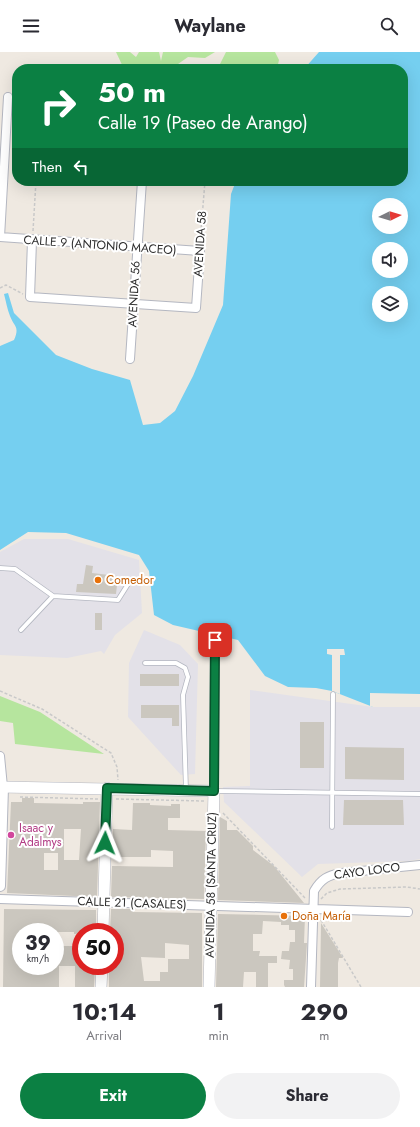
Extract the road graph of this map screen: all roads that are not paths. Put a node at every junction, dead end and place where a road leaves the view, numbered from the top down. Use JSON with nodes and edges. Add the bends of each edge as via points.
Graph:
{"nodes":[{"id":1,"x":8,"y":97,"type":"dead end"},
{"id":2,"x":142,"y":186,"type":"edge"},
{"id":3,"x":0,"y":237,"type":"edge"},
{"id":4,"x":32,"y":241,"type":"junction"},
{"id":5,"x":137,"y":247,"type":"junction"},
{"id":6,"x":200,"y":251,"type":"joint"},
{"id":7,"x":134,"y":304,"type":"junction"},
{"id":8,"x":130,"y":359,"type":"dead end"},
{"id":9,"x":0,"y":568,"type":"edge"},
{"id":10,"x":130,"y":580,"type":"dead end"},
{"id":11,"x":53,"y":596,"type":"junction"},
{"id":12,"x":21,"y":630,"type":"dead end"},
{"id":13,"x":215,"y":640,"type":"dead end"},
{"id":14,"x":145,"y":663,"type":"dead end"},
{"id":15,"x":333,"y":694,"type":"dead end"},
{"id":16,"x":0,"y":756,"type":"edge"},
{"id":17,"x":2,"y":787,"type":"edge"},
{"id":18,"x":107,"y":788,"type":"junction"},
{"id":19,"x":186,"y":790,"type":"junction"},
{"id":20,"x":214,"y":791,"type":"junction"},
{"id":21,"x":332,"y":794,"type":"junction"},
{"id":22,"x":420,"y":794,"type":"edge"},
{"id":23,"x":332,"y":827,"type":"dead end"},
{"id":24,"x":420,"y":864,"type":"edge"},
{"id":25,"x":0,"y":886,"type":"edge"},
{"id":26,"x":0,"y":899,"type":"edge"},
{"id":27,"x":103,"y":902,"type":"junction"},
{"id":28,"x":211,"y":905,"type":"junction"},
{"id":29,"x":314,"y":908,"type":"junction"},
{"id":30,"x":408,"y":912,"type":"dead end"},
{"id":31,"x":103,"y":923,"type":"edge"},
{"id":32,"x":102,"y":975,"type":"edge"},
{"id":33,"x":101,"y":987,"type":"edge"},
{"id":34,"x":209,"y":987,"type":"edge"},
{"id":35,"x":312,"y":987,"type":"edge"}],
"edges":[{"from":1,"to":3,"type":"street"},
{"from":2,"to":5,"type":"street","name":"AVENIDA 56"},
{"from":3,"to":4,"type":"street","name":"CALLE 9 (ANTONIO MACEO)"},
{"from":4,"to":5,"type":"street","name":"CALLE 9 (ANTONIO MACEO)"},
{"from":4,"to":7,"type":"street","via":[[30,298]]},
{"from":5,"to":6,"type":"street","name":"CALLE 9 (ANTONIO MACEO)"},
{"from":5,"to":7,"type":"street","name":"AVENIDA 56"},
{"from":6,"to":7,"type":"street","name":"AVENIDA 58","via":[[196,308]]},
{"from":7,"to":8,"type":"street","name":"AVENIDA 56"},
{"from":9,"to":11,"type":"lane","via":[[15,570]]},
{"from":10,"to":11,"type":"lane","via":[[118,600]]},
{"from":11,"to":12,"type":"lane"},
{"from":13,"to":20,"type":"street","name":"AVENIDA 58 (SANTA CRUZ)"},
{"from":14,"to":19,"type":"lane","via":[[176,663],[185,668],[188,677],[183,695]]},
{"from":15,"to":21,"type":"lane"},
{"from":16,"to":17,"type":"street"},
{"from":17,"to":18,"type":"main road"},
{"from":17,"to":25,"type":"street"},
{"from":18,"to":19,"type":"main road"},
{"from":18,"to":27,"type":"main road"},
{"from":19,"to":20,"type":"main road"},
{"from":20,"to":21,"type":"lane"},
{"from":20,"to":28,"type":"main road","name":"AVENIDA 58 (SANTA CRUZ)"},
{"from":21,"to":22,"type":"lane"},
{"from":21,"to":23,"type":"lane"},
{"from":24,"to":29,"type":"street","name":"CAYO LOCO","via":[[331,875],[320,880],[314,891]]},
{"from":26,"to":27,"type":"street","name":"CALLE 21 (CASALES)"},
{"from":27,"to":28,"type":"street","name":"CALLE 21 (CASALES)"},
{"from":27,"to":31,"type":"main road"},
{"from":28,"to":29,"type":"street","name":"CALLE 21 (CASALES)"},
{"from":28,"to":34,"type":"main road","name":"AVENIDA 58 (SANTA CRUZ)"},
{"from":29,"to":30,"type":"street","name":"CALLE 21 (CASALES)"},
{"from":29,"to":35,"type":"street","name":"CAYO LOCO"},
{"from":32,"to":33,"type":"main road"}]}
